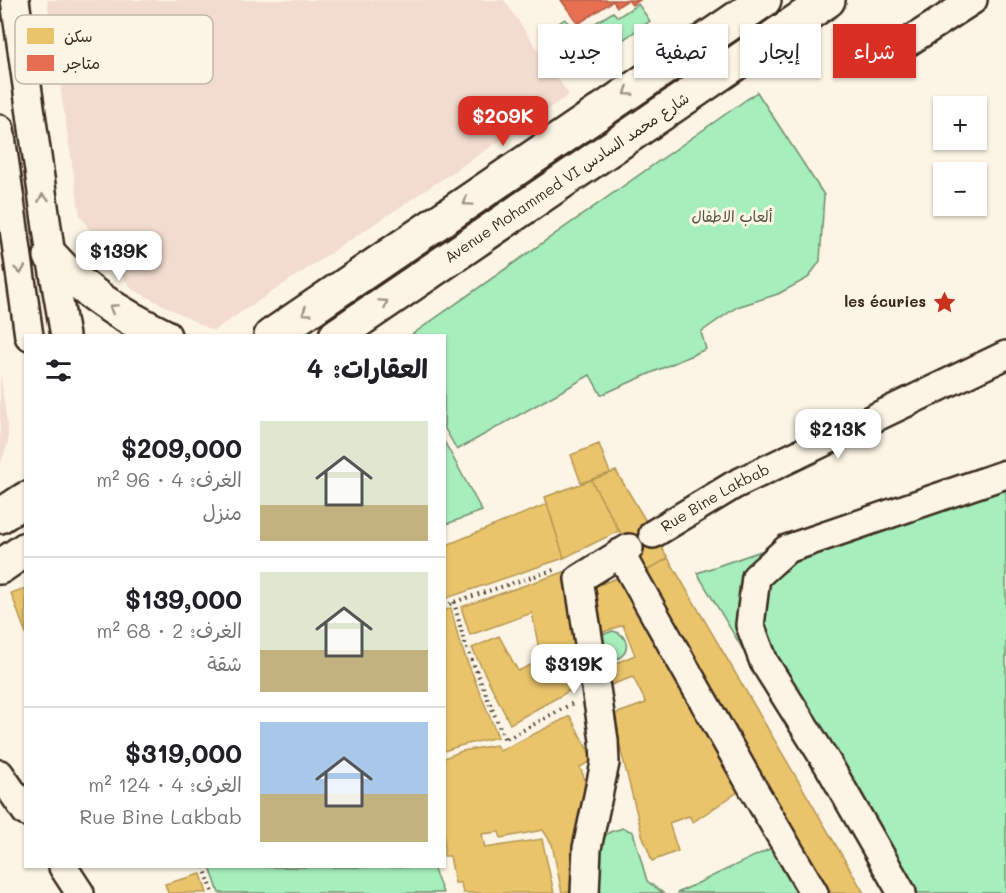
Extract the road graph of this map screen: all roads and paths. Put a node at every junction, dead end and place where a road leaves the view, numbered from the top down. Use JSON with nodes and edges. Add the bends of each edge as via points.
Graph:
{"nodes":[{"id":1,"x":15,"y":0,"type":"edge"},
{"id":2,"x":764,"y":0,"type":"edge"},
{"id":3,"x":828,"y":0,"type":"edge"},
{"id":4,"x":973,"y":0,"type":"edge"},
{"id":5,"x":17,"y":15,"type":"edge"},
{"id":6,"x":916,"y":37,"type":"edge"},
{"id":7,"x":27,"y":84,"type":"edge"},
{"id":8,"x":0,"y":129,"type":"edge"},
{"id":9,"x":51,"y":256,"type":"junction"},
{"id":10,"x":29,"y":334,"type":"edge"},
{"id":11,"x":65,"y":334,"type":"edge"},
{"id":12,"x":160,"y":334,"type":"edge"},
{"id":13,"x":274,"y":334,"type":"edge"},
{"id":14,"x":339,"y":334,"type":"edge"},
{"id":15,"x":1006,"y":355,"type":"edge"},
{"id":16,"x":1006,"y":474,"type":"edge"},
{"id":17,"x":24,"y":500,"type":"edge"},
{"id":18,"x":0,"y":516,"type":"edge"},
{"id":19,"x":653,"y":534,"type":"dead end"},
{"id":20,"x":24,"y":550,"type":"edge"},
{"id":21,"x":0,"y":567,"type":"edge"},
{"id":22,"x":564,"y":567,"type":"dead end"},
{"id":23,"x":454,"y":602,"type":"junction"},
{"id":24,"x":446,"y":606,"type":"edge"},
{"id":25,"x":597,"y":691,"type":"junction"},
{"id":26,"x":0,"y":774,"type":"edge"},
{"id":27,"x":24,"y":809,"type":"edge"},
{"id":28,"x":64,"y":868,"type":"edge"},
{"id":29,"x":204,"y":868,"type":"edge"},
{"id":30,"x":80,"y":893,"type":"edge"},
{"id":31,"x":213,"y":893,"type":"edge"},
{"id":32,"x":585,"y":893,"type":"edge"},
{"id":33,"x":814,"y":893,"type":"edge"},
{"id":34,"x":902,"y":893,"type":"edge"}],
"edges":[{"from":5,"to":1,"type":"street","one_way":true},
{"from":2,"to":13,"type":"main road","one_way":true},
{"from":14,"to":3,"type":"main road","name":"Avenue Mohammed VI شارع محمد السادس","one_way":true},
{"from":4,"to":6,"type":"street"},
{"from":9,"to":7,"type":"street","one_way":true},
{"from":8,"to":10,"type":"street","one_way":true},
{"from":9,"to":11,"type":"street"},
{"from":12,"to":9,"type":"main road","one_way":true,"via":[[88,292]]},
{"from":15,"to":19,"type":"street","name":"Rue Bine Lakbab","via":[[734,485]]},
{"from":16,"to":34,"type":"street","via":[[788,549],[756,577],[750,625],[764,662]]},
{"from":17,"to":18,"type":"main road"},
{"from":20,"to":21,"type":"main road"},
{"from":22,"to":23,"type":"path"},
{"from":23,"to":24,"type":"path"},
{"from":23,"to":25,"type":"path","via":[[464,641],[505,740]]},
{"from":25,"to":32,"type":"street","via":[[605,763],[586,848]]},
{"from":25,"to":33,"type":"street","via":[[579,579],[625,551]]},
{"from":26,"to":27,"type":"street"},
{"from":28,"to":30,"type":"street"},
{"from":29,"to":31,"type":"path"}]}
